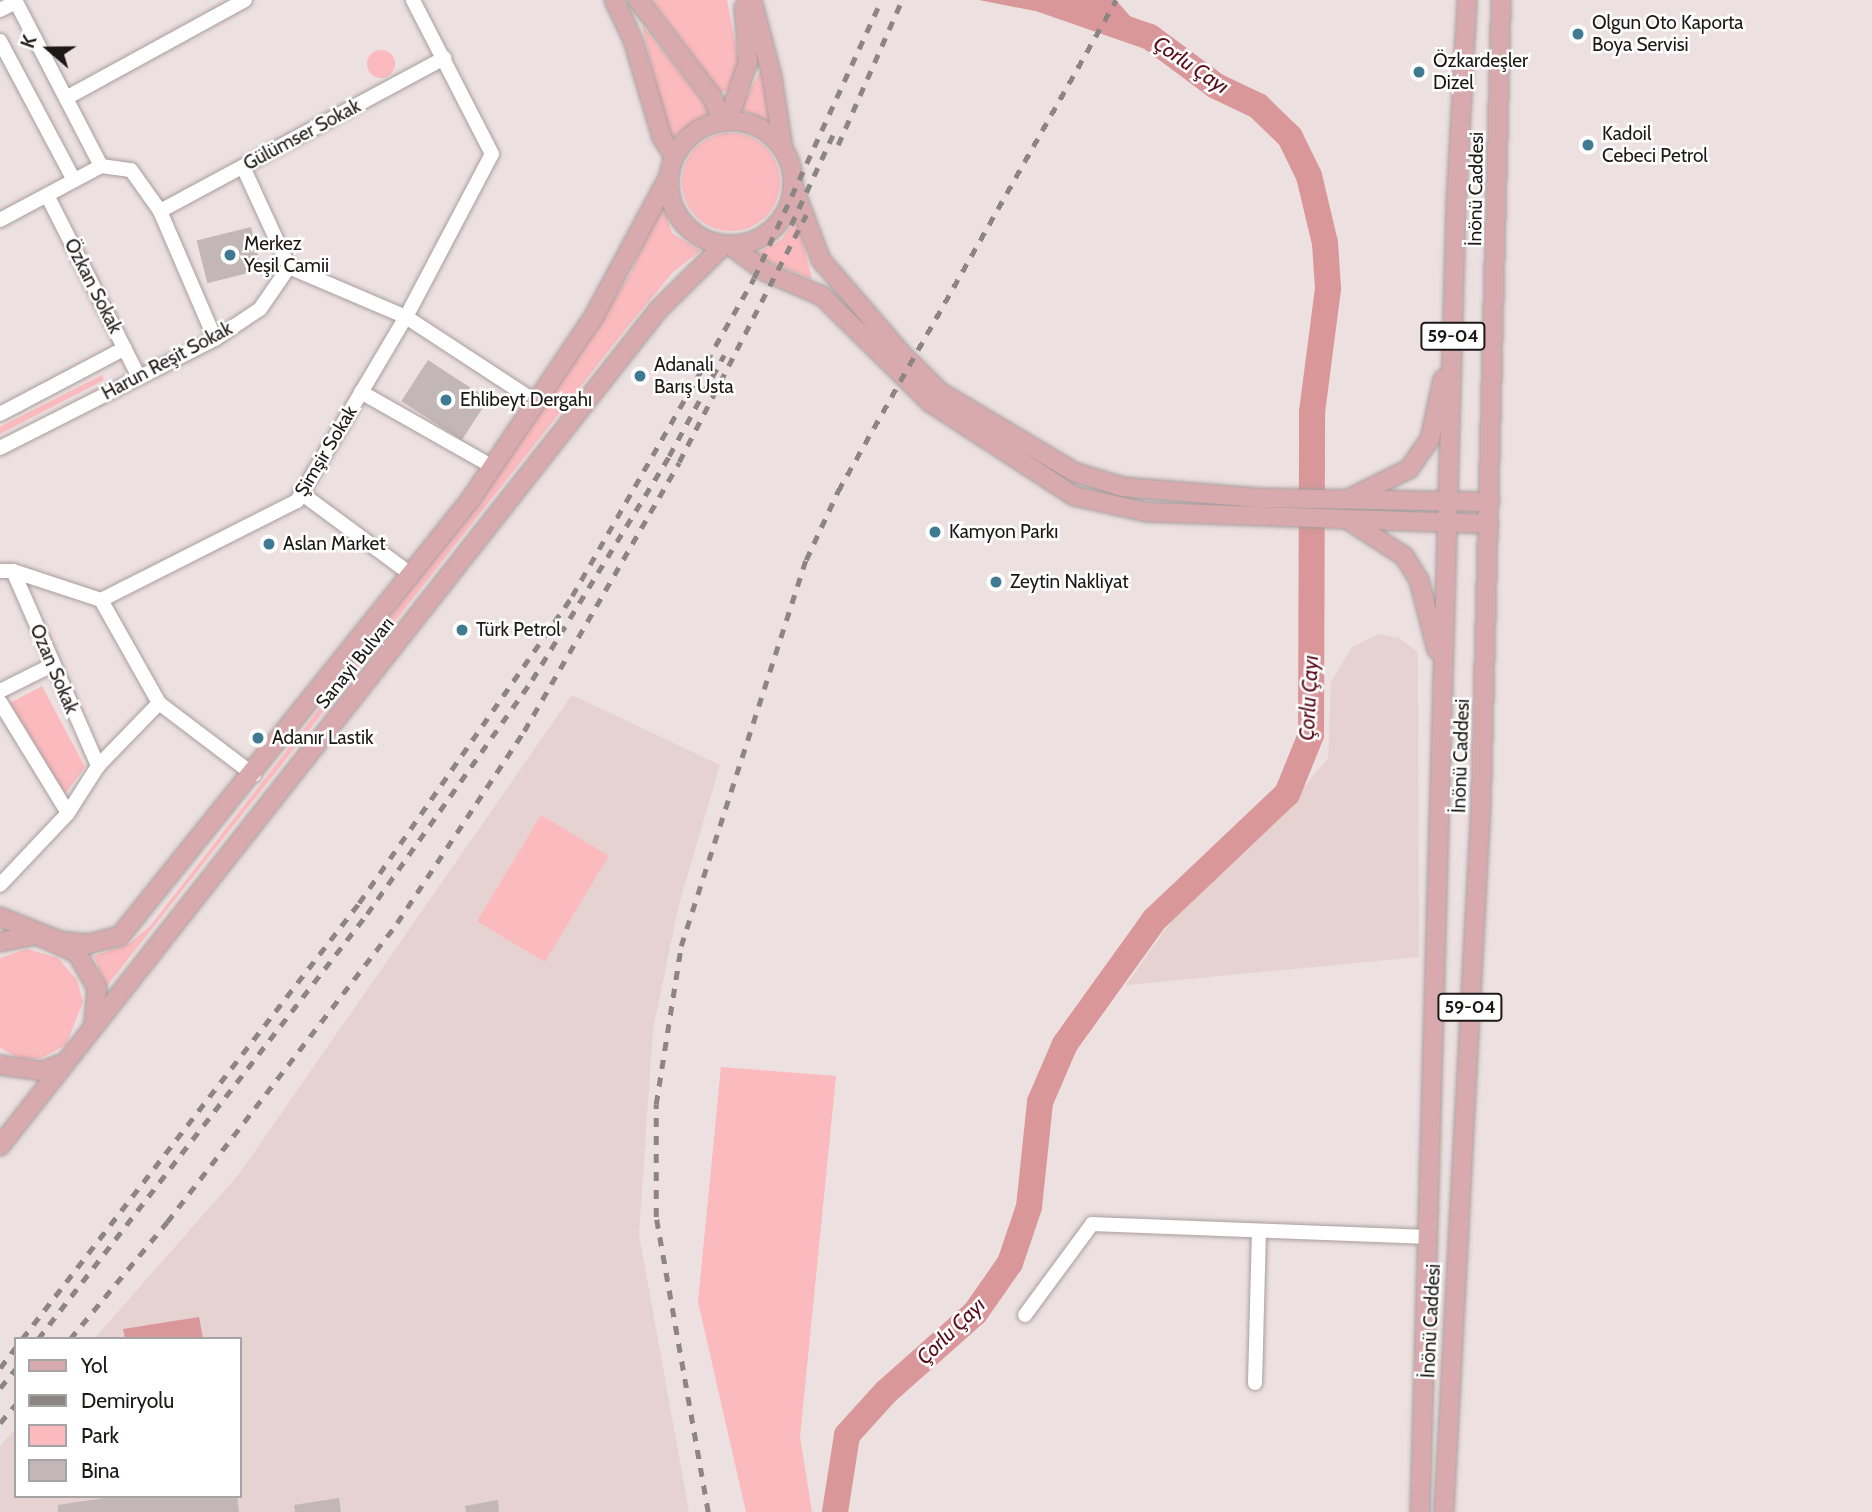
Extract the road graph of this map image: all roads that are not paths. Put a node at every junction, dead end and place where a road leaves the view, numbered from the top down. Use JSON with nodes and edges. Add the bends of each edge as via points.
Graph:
{"nodes":[{"id":1,"x":245,"y":0,"type":"edge"},
{"id":2,"x":413,"y":0,"type":"edge"},
{"id":3,"x":614,"y":0,"type":"edge"},
{"id":4,"x":638,"y":0,"type":"edge"},
{"id":5,"x":743,"y":0,"type":"edge"},
{"id":6,"x":752,"y":0,"type":"edge"},
{"id":7,"x":1467,"y":0,"type":"edge"},
{"id":8,"x":1501,"y":0,"type":"edge"},
{"id":9,"x":15,"y":1,"type":"edge"},
{"id":10,"x":0,"y":10,"type":"edge"},
{"id":11,"x":0,"y":41,"type":"edge"},
{"id":12,"x":444,"y":58,"type":"junction"},
{"id":13,"x":66,"y":98,"type":"junction"},
{"id":14,"x":725,"y":122,"type":"junction"},
{"id":15,"x":783,"y":148,"type":"junction"},
{"id":16,"x":674,"y":156,"type":"junction"},
{"id":17,"x":102,"y":166,"type":"junction"},
{"id":18,"x":243,"y":167,"type":"junction"},
{"id":19,"x":669,"y":176,"type":"junction"},
{"id":20,"x":74,"y":180,"type":"junction"},
{"id":21,"x":793,"y":186,"type":"junction"},
{"id":22,"x":47,"y":195,"type":"junction"},
{"id":23,"x":160,"y":211,"type":"junction"},
{"id":24,"x":0,"y":220,"type":"edge"},
{"id":25,"x":727,"y":245,"type":"junction"},
{"id":26,"x":289,"y":267,"type":"junction"},
{"id":27,"x":406,"y":317,"type":"junction"},
{"id":28,"x":1453,"y":335,"type":"junction"},
{"id":29,"x":215,"y":339,"type":"junction"},
{"id":30,"x":125,"y":348,"type":"junction"},
{"id":31,"x":139,"y":377,"type":"junction"},
{"id":32,"x":361,"y":392,"type":"junction"},
{"id":33,"x":536,"y":402,"type":"junction"},
{"id":34,"x":0,"y":414,"type":"edge"},
{"id":35,"x":0,"y":448,"type":"edge"},
{"id":36,"x":493,"y":467,"type":"junction"},
{"id":37,"x":301,"y":493,"type":"junction"},
{"id":38,"x":1345,"y":500,"type":"junction"},
{"id":39,"x":1448,"y":502,"type":"junction"},
{"id":40,"x":1490,"y":502,"type":"junction"},
{"id":41,"x":1258,"y":506,"type":"junction"},
{"id":42,"x":1345,"y":519,"type":"junction"},
{"id":43,"x":1448,"y":523,"type":"junction"},
{"id":44,"x":1489,"y":524,"type":"junction"},
{"id":45,"x":7,"y":571,"type":"edge"},
{"id":46,"x":412,"y":575,"type":"junction"},
{"id":47,"x":101,"y":600,"type":"junction"},
{"id":48,"x":50,"y":666,"type":"junction"},
{"id":49,"x":1443,"y":672,"type":"junction"},
{"id":50,"x":0,"y":691,"type":"edge"},
{"id":51,"x":0,"y":702,"type":"edge"},
{"id":52,"x":159,"y":702,"type":"junction"},
{"id":53,"x":98,"y":766,"type":"junction"},
{"id":54,"x":254,"y":775,"type":"junction"},
{"id":55,"x":68,"y":813,"type":"junction"},
{"id":56,"x":0,"y":885,"type":"edge"},
{"id":57,"x":0,"y":917,"type":"edge"},
{"id":58,"x":60,"y":941,"type":"junction"},
{"id":59,"x":0,"y":942,"type":"edge"},
{"id":60,"x":83,"y":1047,"type":"junction"},
{"id":61,"x":0,"y":1065,"type":"edge"},
{"id":62,"x":0,"y":1146,"type":"edge"},
{"id":63,"x":1259,"y":1231,"type":"junction"},
{"id":64,"x":1428,"y":1237,"type":"junction"},
{"id":65,"x":1024,"y":1315,"type":"dead end"},
{"id":66,"x":1255,"y":1383,"type":"dead end"},
{"id":67,"x":1420,"y":1512,"type":"edge"},
{"id":68,"x":1444,"y":1512,"type":"edge"}],
"edges":[{"from":1,"to":13,"type":"street"},
{"from":2,"to":12,"type":"street"},
{"from":3,"to":16,"type":"main road","via":[[633,40],[662,138]]},
{"from":4,"to":14,"type":"main road","via":[[713,98]]},
{"from":5,"to":14,"type":"main road","via":[[748,62]]},
{"from":6,"to":15,"type":"main road","via":[[772,76]]},
{"from":7,"to":28,"type":"main road","name":"İnönü Caddesi","number":"59-04"},
{"from":8,"to":40,"type":"main road","name":"İnönü Caddesi","number":"59-04"},
{"from":9,"to":10,"type":"street"},
{"from":9,"to":13,"type":"street"},
{"from":11,"to":20,"type":"street"},
{"from":12,"to":18,"type":"street","name":"Gülümser Sokak"},
{"from":12,"to":27,"type":"street","name":"Şimşir Sokak","via":[[492,154]]},
{"from":13,"to":17,"type":"street"},
{"from":14,"to":15,"type":"main road","via":[[754,125]]},
{"from":14,"to":16,"type":"main road","via":[[700,129]]},
{"from":15,"to":21,"type":"main road"},
{"from":16,"to":19,"type":"main road"},
{"from":17,"to":20,"type":"street"},
{"from":17,"to":23,"type":"street","via":[[131,170]]},
{"from":18,"to":23,"type":"street","name":"Gülümser Sokak"},
{"from":18,"to":26,"type":"street"},
{"from":19,"to":25,"type":"main road","via":[[675,212],[687,228]]},
{"from":19,"to":33,"type":"main road","name":"Sanayi Bulvarı","via":[[594,316]]},
{"from":20,"to":22,"type":"street"},
{"from":21,"to":25,"type":"main road","via":[[778,223],[763,236]]},
{"from":21,"to":41,"type":"main road","via":[[821,260],[940,392],[1074,472],[1123,487]]},
{"from":22,"to":24,"type":"street"},
{"from":22,"to":30,"type":"street","name":"Özkan Sokak"},
{"from":23,"to":29,"type":"street"},
{"from":25,"to":41,"type":"main road","via":[[766,272],[822,296],[931,403],[1074,496],[1146,512]]},
{"from":25,"to":60,"type":"main road","name":"Sanayi Bulvarı","via":[[658,310],[141,964]]},
{"from":26,"to":27,"type":"street"},
{"from":26,"to":29,"type":"street","name":"Harun Reşit Sokak","via":[[260,309]]},
{"from":27,"to":32,"type":"street","name":"Şimşir Sokak"},
{"from":27,"to":33,"type":"street"},
{"from":28,"to":38,"type":"main road","via":[[1430,439],[1409,468]]},
{"from":28,"to":39,"type":"main road","name":"İnönü Caddesi","number":"59-04"},
{"from":29,"to":31,"type":"street","name":"Harun Reşit Sokak"},
{"from":30,"to":31,"type":"street","name":"Özkan Sokak"},
{"from":30,"to":34,"type":"street","name":"Harun Reşit Sokak"},
{"from":31,"to":35,"type":"street","name":"Harun Reşit Sokak"},
{"from":32,"to":36,"type":"street"},
{"from":32,"to":37,"type":"street","name":"Şimşir Sokak"},
{"from":33,"to":36,"type":"main road","name":"Sanayi Bulvarı"},
{"from":36,"to":46,"type":"main road","name":"Sanayi Bulvarı"},
{"from":37,"to":46,"type":"street"},
{"from":37,"to":47,"type":"street","name":"Şimşir Sokak","via":[[296,501]]},
{"from":38,"to":39,"type":"main road"},
{"from":38,"to":41,"type":"main road"},
{"from":39,"to":40,"type":"main road"},
{"from":39,"to":43,"type":"main road","name":"İnönü Caddesi","number":"59-04"},
{"from":40,"to":44,"type":"main road","name":"İnönü Caddesi","number":"59-04"},
{"from":41,"to":42,"type":"main road"},
{"from":42,"to":43,"type":"main road"},
{"from":42,"to":49,"type":"main road","via":[[1382,537],[1404,556],[1419,580]]},
{"from":43,"to":44,"type":"main road"},
{"from":43,"to":49,"type":"main road","name":"İnönü Caddesi","number":"59-04"},
{"from":44,"to":68,"type":"main road","name":"İnönü Caddesi","number":"59-04","via":[[1481,803]]},
{"from":45,"to":47,"type":"street"},
{"from":45,"to":48,"type":"street","name":"Ozan Sokak"},
{"from":46,"to":54,"type":"main road","name":"Sanayi Bulvarı"},
{"from":47,"to":52,"type":"street"},
{"from":48,"to":50,"type":"street"},
{"from":48,"to":53,"type":"street","name":"Ozan Sokak"},
{"from":49,"to":64,"type":"main road","name":"İnönü Caddesi","number":"59-04"},
{"from":51,"to":55,"type":"street"},
{"from":52,"to":53,"type":"street"},
{"from":52,"to":54,"type":"street"},
{"from":53,"to":55,"type":"street"},
{"from":54,"to":58,"type":"main road","name":"Sanayi Bulvarı","via":[[120,936],[88,944]]},
{"from":55,"to":56,"type":"street"},
{"from":57,"to":58,"type":"main road"},
{"from":58,"to":59,"type":"main road","name":"Sanayi Bulvarı","via":[[37,935]]},
{"from":58,"to":60,"type":"main road","via":[[89,969],[97,989],[93,1029]]},
{"from":60,"to":61,"type":"main road","via":[[42,1071]]},
{"from":60,"to":62,"type":"main road","name":"Sanayi Bulvarı"},
{"from":63,"to":64,"type":"street"},
{"from":63,"to":65,"type":"street","via":[[1092,1224]]},
{"from":63,"to":66,"type":"street"},
{"from":64,"to":67,"type":"main road","name":"İnönü Caddesi","number":"59-04"}]}
